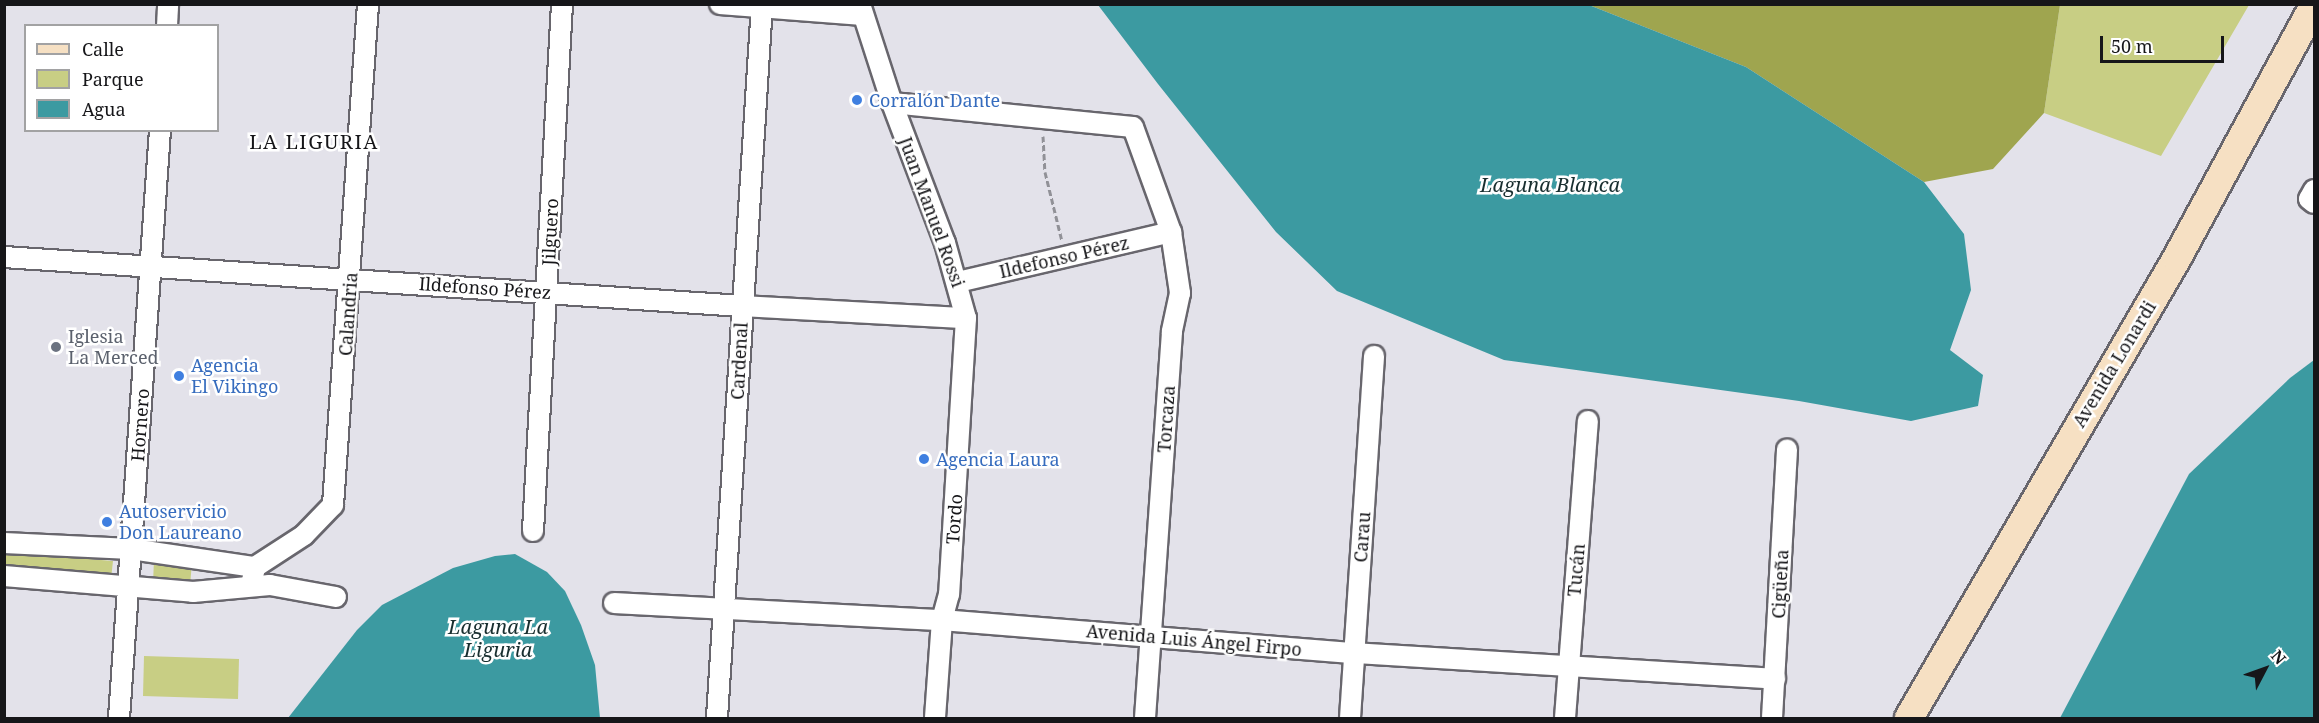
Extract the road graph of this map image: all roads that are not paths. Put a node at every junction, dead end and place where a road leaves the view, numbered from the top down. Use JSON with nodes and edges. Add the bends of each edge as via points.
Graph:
{"nodes":[{"id":1,"x":168,"y":4,"type":"edge"},
{"id":2,"x":368,"y":4,"type":"edge"},
{"id":3,"x":562,"y":4,"type":"edge"},
{"id":4,"x":720,"y":4,"type":"edge"},
{"id":5,"x":762,"y":6,"type":"edge"},
{"id":6,"x":2314,"y":6,"type":"edge"},
{"id":7,"x":861,"y":10,"type":"edge"},
{"id":8,"x":167,"y":24,"type":"edge"},
{"id":9,"x":892,"y":103,"type":"junction"},
{"id":10,"x":160,"y":132,"type":"edge"},
{"id":11,"x":1171,"y":232,"type":"junction"},
{"id":12,"x":4,"y":257,"type":"edge"},
{"id":13,"x":151,"y":267,"type":"junction"},
{"id":14,"x":350,"y":278,"type":"junction"},
{"id":15,"x":958,"y":282,"type":"junction"},
{"id":16,"x":547,"y":293,"type":"junction"},
{"id":17,"x":742,"y":306,"type":"junction"},
{"id":18,"x":966,"y":318,"type":"junction"},
{"id":19,"x":1374,"y":356,"type":"dead end"},
{"id":20,"x":1588,"y":421,"type":"dead end"},
{"id":21,"x":1787,"y":449,"type":"dead end"},
{"id":22,"x":533,"y":531,"type":"dead end"},
{"id":23,"x":4,"y":543,"type":"edge"},
{"id":24,"x":131,"y":549,"type":"junction"},
{"id":25,"x":4,"y":576,"type":"edge"},
{"id":26,"x":253,"y":576,"type":"junction"},
{"id":27,"x":127,"y":588,"type":"junction"},
{"id":28,"x":336,"y":597,"type":"dead end"},
{"id":29,"x":614,"y":603,"type":"dead end"},
{"id":30,"x":725,"y":609,"type":"junction"},
{"id":31,"x":942,"y":620,"type":"junction"},
{"id":32,"x":1152,"y":636,"type":"junction"},
{"id":33,"x":1354,"y":653,"type":"junction"},
{"id":34,"x":1568,"y":666,"type":"junction"},
{"id":35,"x":1775,"y":679,"type":"junction"},
{"id":36,"x":119,"y":718,"type":"edge"},
{"id":37,"x":717,"y":718,"type":"edge"},
{"id":38,"x":935,"y":718,"type":"edge"},
{"id":39,"x":1145,"y":718,"type":"edge"},
{"id":40,"x":1350,"y":718,"type":"edge"},
{"id":41,"x":1565,"y":718,"type":"edge"},
{"id":42,"x":1772,"y":718,"type":"edge"},
{"id":43,"x":1909,"y":718,"type":"edge"}],
"edges":[{"from":1,"to":8,"type":"street"},
{"from":2,"to":14,"type":"street","name":"Calandria"},
{"from":3,"to":16,"type":"street","name":"Jilguero"},
{"from":4,"to":5,"type":"street"},
{"from":5,"to":7,"type":"street"},
{"from":5,"to":17,"type":"street","name":"Cardenal"},
{"from":6,"to":43,"type":"street","name":"Avenida Lonardi","via":[[2177,258]]},
{"from":7,"to":9,"type":"street","name":"Juan Manuel Rossi"},
{"from":9,"to":11,"type":"street","name":"Torcaza","via":[[1133,127]]},
{"from":9,"to":15,"type":"street","name":"Juan Manuel Rossi"},
{"from":10,"to":13,"type":"street","name":"Hornero"},
{"from":11,"to":15,"type":"street","name":"Ildefonso Pérez"},
{"from":11,"to":32,"type":"street","name":"Torcaza","via":[[1180,293],[1172,332]]},
{"from":12,"to":13,"type":"street","name":"Ildefonso Pérez"},
{"from":13,"to":14,"type":"street","name":"Ildefonso Pérez"},
{"from":13,"to":24,"type":"street","name":"Hornero"},
{"from":14,"to":16,"type":"street","name":"Ildefonso Pérez"},
{"from":14,"to":26,"type":"street","name":"Calandria","via":[[333,505],[304,535]]},
{"from":15,"to":18,"type":"street","name":"Juan Manuel Rossi"},
{"from":16,"to":17,"type":"street","name":"Ildefonso Pérez"},
{"from":16,"to":22,"type":"street","name":"Jilguero"},
{"from":17,"to":18,"type":"street","name":"Ildefonso Pérez"},
{"from":17,"to":30,"type":"street","name":"Cardenal"},
{"from":18,"to":31,"type":"street","name":"Tordo","via":[[949,594]]},
{"from":19,"to":33,"type":"street","name":"Carau"},
{"from":20,"to":34,"type":"street","name":"Tucán"},
{"from":21,"to":35,"type":"street","name":"Cigüeña"},
{"from":23,"to":24,"type":"street"},
{"from":24,"to":26,"type":"street"},
{"from":24,"to":27,"type":"street","name":"Hornero"},
{"from":25,"to":27,"type":"street"},
{"from":26,"to":27,"type":"street","via":[[193,592]]},
{"from":26,"to":28,"type":"street","via":[[270,585]]},
{"from":27,"to":36,"type":"street","name":"Hornero"},
{"from":29,"to":30,"type":"street","name":"Avenida Luis Ángel Firpo"},
{"from":30,"to":31,"type":"street","name":"Avenida Luis Ángel Firpo"},
{"from":30,"to":37,"type":"street","name":"Cardenal"},
{"from":31,"to":32,"type":"street","name":"Avenida Luis Ángel Firpo"},
{"from":31,"to":38,"type":"street","name":"Tordo"},
{"from":32,"to":33,"type":"street","name":"Avenida Luis Ángel Firpo"},
{"from":32,"to":39,"type":"street","name":"Torcaza"},
{"from":33,"to":34,"type":"street","name":"Avenida Luis Ángel Firpo"},
{"from":33,"to":40,"type":"street","name":"Carau"},
{"from":34,"to":35,"type":"street","name":"Avenida Luis Ángel Firpo"},
{"from":34,"to":41,"type":"street","name":"Tucán"},
{"from":35,"to":42,"type":"street","name":"Cigüeña"}]}
